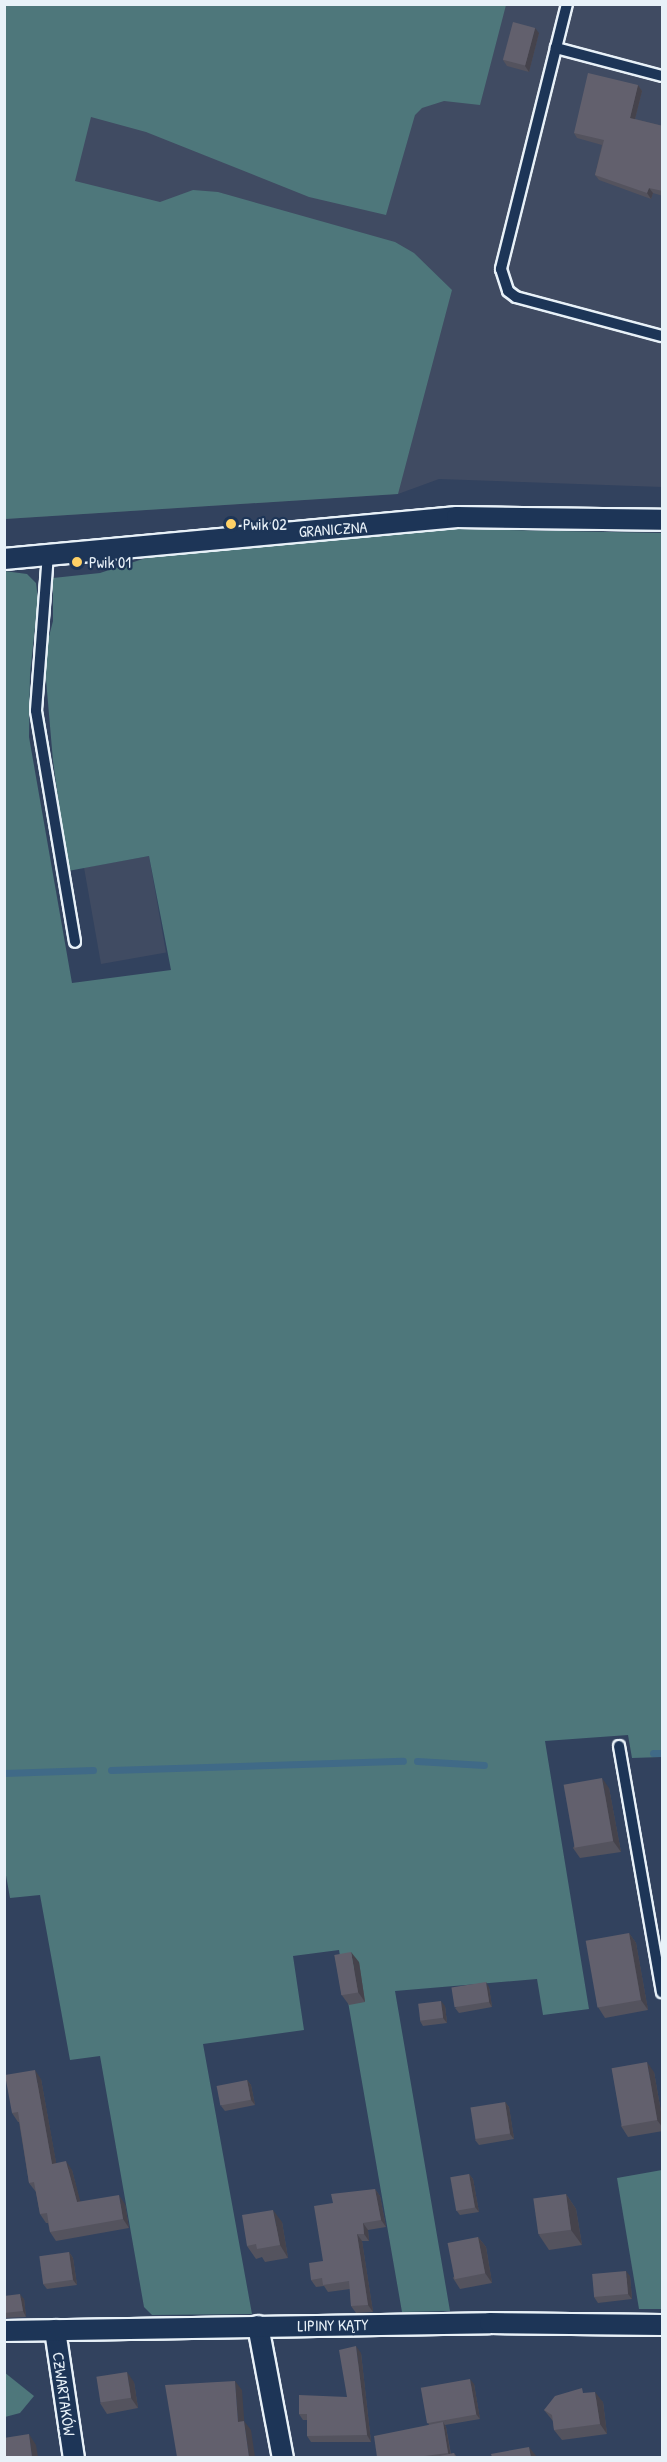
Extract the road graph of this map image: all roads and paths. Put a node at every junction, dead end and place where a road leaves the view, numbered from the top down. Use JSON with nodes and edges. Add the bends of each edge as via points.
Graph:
{"nodes":[{"id":1,"x":567,"y":4,"type":"edge"},
{"id":2,"x":556,"y":48,"type":"junction"},
{"id":3,"x":663,"y":76,"type":"edge"},
{"id":4,"x":663,"y":336,"type":"edge"},
{"id":5,"x":663,"y":520,"type":"edge"},
{"id":6,"x":48,"y":554,"type":"junction"},
{"id":7,"x":4,"y":559,"type":"edge"},
{"id":8,"x":75,"y":942,"type":"dead end"},
{"id":9,"x":619,"y":1746,"type":"dead end"},
{"id":10,"x":663,"y":1992,"type":"edge"},
{"id":11,"x":663,"y":2325,"type":"edge"},
{"id":12,"x":258,"y":2326,"type":"junction"},
{"id":13,"x":55,"y":2330,"type":"junction"},
{"id":14,"x":4,"y":2331,"type":"edge"},
{"id":15,"x":74,"y":2457,"type":"edge"},
{"id":16,"x":283,"y":2457,"type":"edge"}],
"edges":[{"from":1,"to":2,"type":"lane"},
{"from":2,"to":3,"type":"lane"},
{"from":2,"to":4,"type":"lane","via":[[501,269],[508,291],[516,297]]},
{"from":5,"to":6,"type":"street","name":"GRANICZNA","via":[[457,518]]},
{"from":6,"to":7,"type":"street","name":"GRANICZNA"},
{"from":6,"to":8,"type":"lane","via":[[36,711]]},
{"from":9,"to":10,"type":"lane"},
{"from":11,"to":12,"type":"street","name":"LIPINY KĄTY"},
{"from":12,"to":13,"type":"street","name":"LIPINY KĄTY"},
{"from":12,"to":16,"type":"street"},
{"from":13,"to":14,"type":"street","name":"LIPINY KĄTY"},
{"from":13,"to":15,"type":"street","name":"CZWARTAKÓW"}]}
